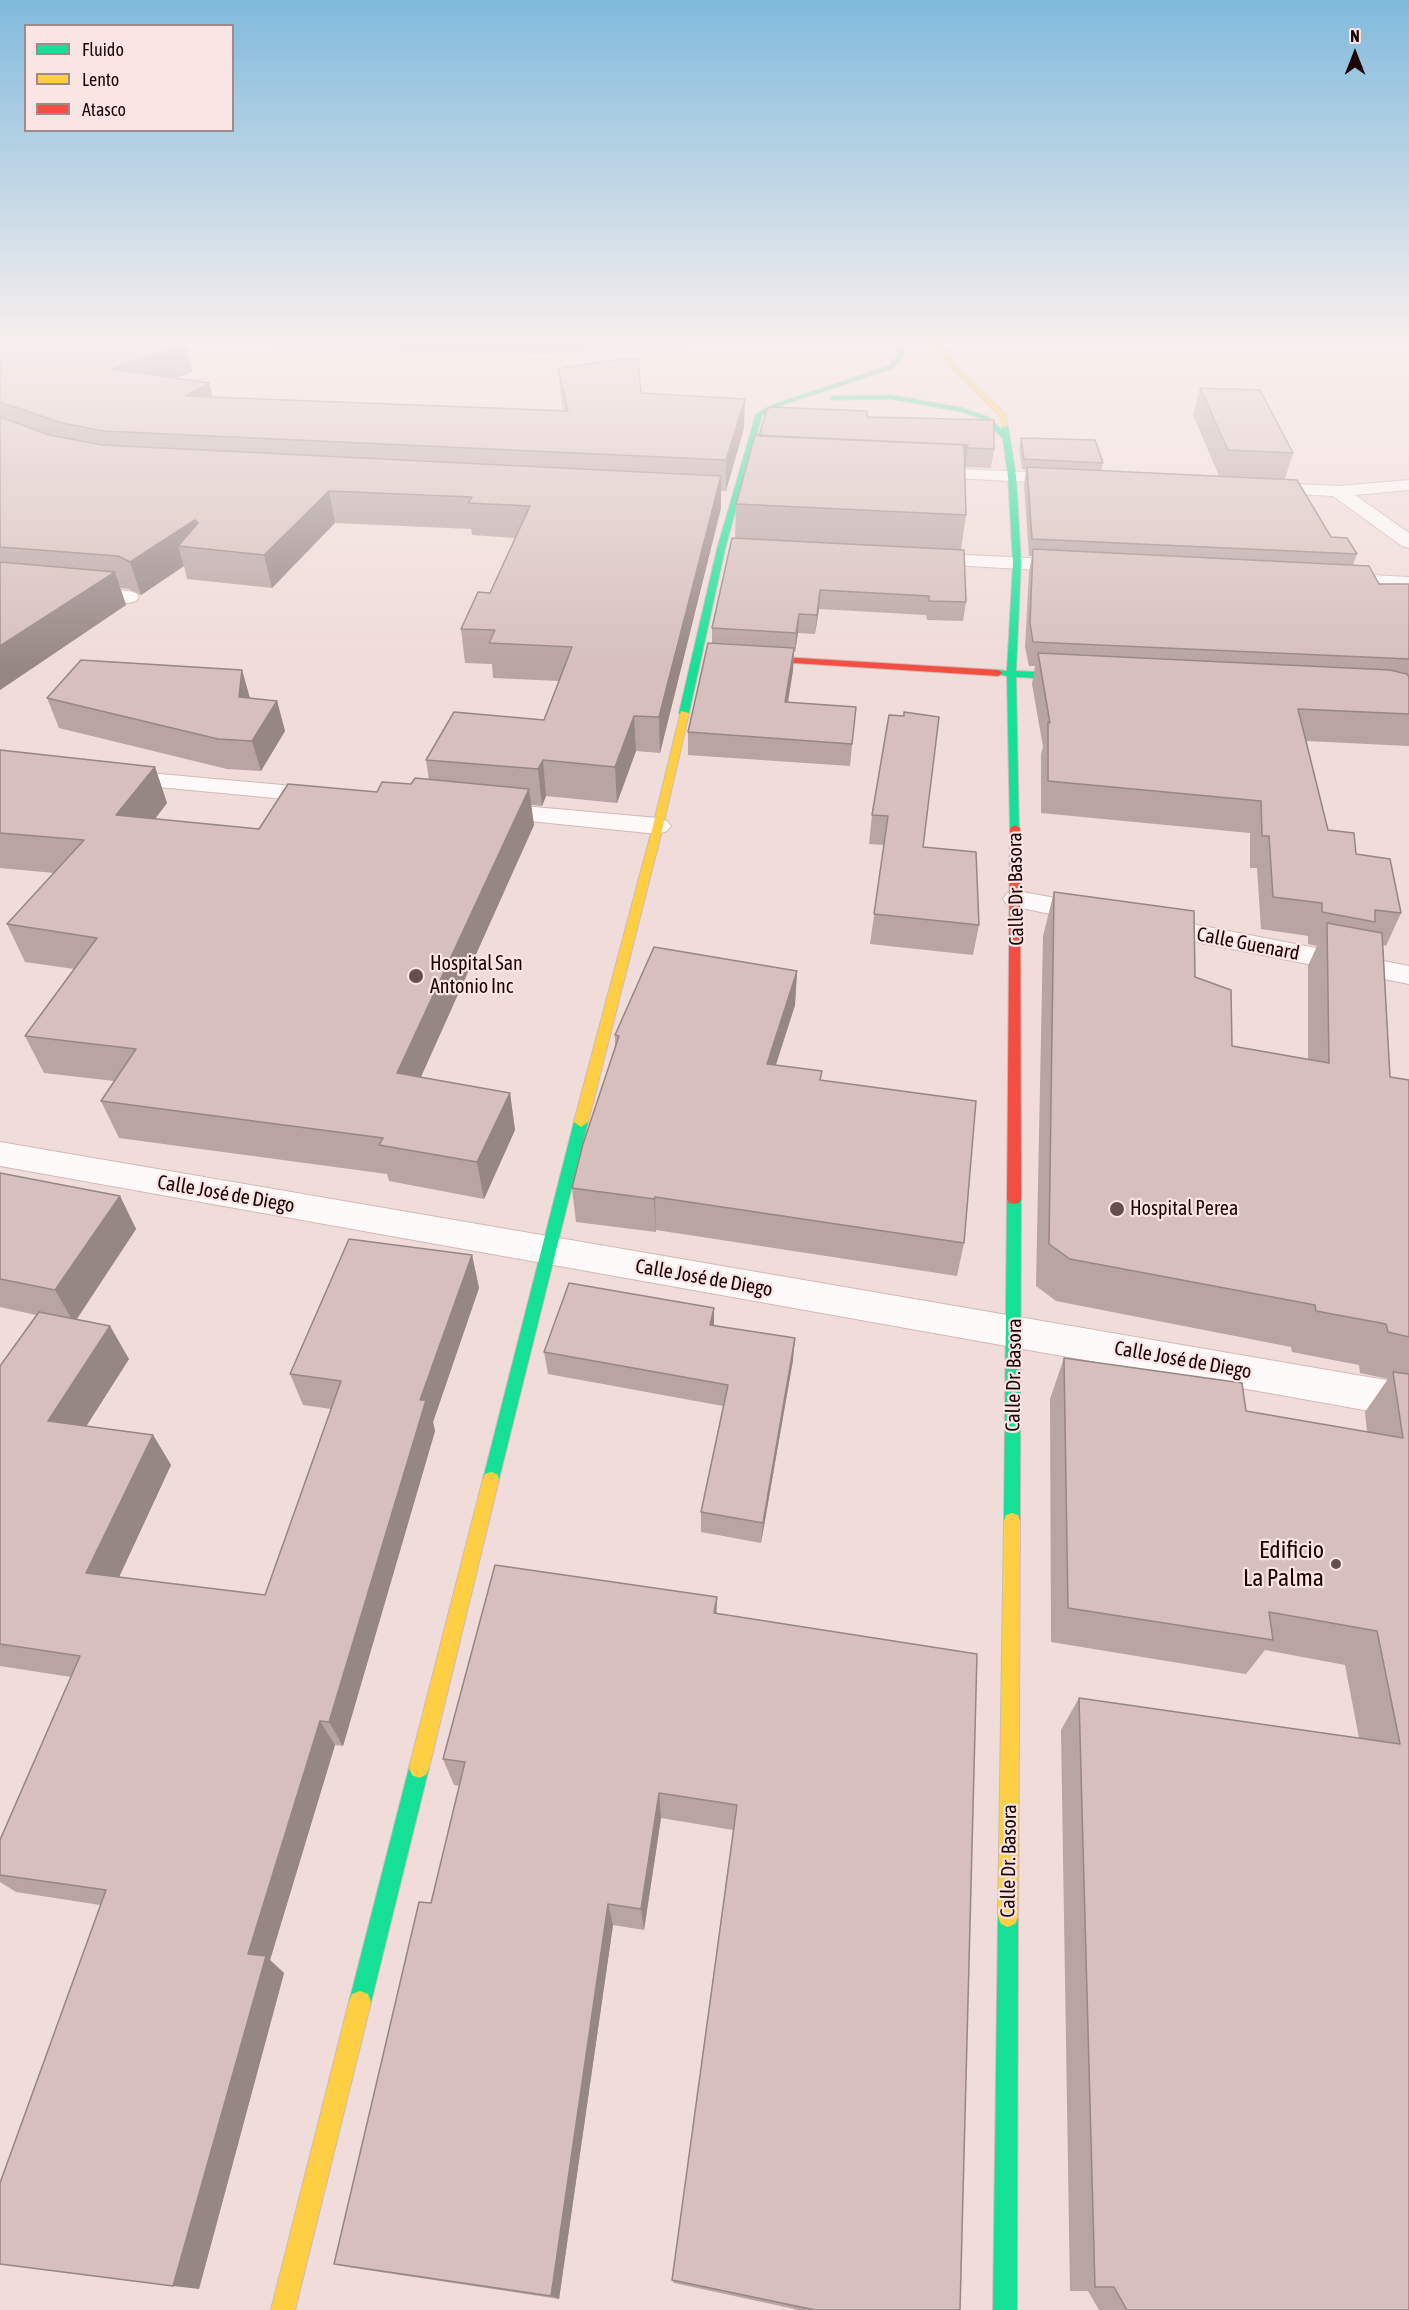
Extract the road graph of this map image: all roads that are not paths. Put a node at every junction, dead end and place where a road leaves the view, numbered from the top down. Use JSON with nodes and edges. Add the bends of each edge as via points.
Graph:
{"nodes":[{"id":1,"x":748,"y":452,"type":"edge"},
{"id":2,"x":1010,"y":452,"type":"edge"},
{"id":3,"x":744,"y":464,"type":"junction"},
{"id":4,"x":768,"y":465,"type":"edge"},
{"id":5,"x":908,"y":471,"type":"edge"},
{"id":6,"x":1012,"y":476,"type":"junction"},
{"id":7,"x":1084,"y":479,"type":"edge"},
{"id":8,"x":1409,"y":485,"type":"edge"},
{"id":9,"x":1238,"y":486,"type":"edge"},
{"id":10,"x":1338,"y":491,"type":"junction"},
{"id":11,"x":711,"y":498,"type":"edge"},
{"id":12,"x":735,"y":500,"type":"junction"},
{"id":13,"x":1409,"y":523,"type":"edge"},
{"id":14,"x":1386,"y":525,"type":"junction"},
{"id":15,"x":1409,"y":542,"type":"edge"},
{"id":16,"x":721,"y":549,"type":"junction"},
{"id":17,"x":745,"y":550,"type":"edge"},
{"id":18,"x":899,"y":558,"type":"edge"},
{"id":19,"x":1017,"y":563,"type":"junction"},
{"id":20,"x":1100,"y":568,"type":"edge"},
{"id":21,"x":1314,"y":578,"type":"edge"},
{"id":22,"x":1409,"y":583,"type":"edge"},
{"id":23,"x":0,"y":586,"type":"edge"},
{"id":24,"x":129,"y":597,"type":"edge"},
{"id":25,"x":732,"y":657,"type":"edge"},
{"id":26,"x":1011,"y":674,"type":"junction"},
{"id":27,"x":1094,"y":678,"type":"edge"},
{"id":28,"x":94,"y":776,"type":"edge"},
{"id":29,"x":352,"y":798,"type":"edge"},
{"id":30,"x":470,"y":809,"type":"edge"},
{"id":31,"x":658,"y":826,"type":"junction"},
{"id":32,"x":1017,"y":899,"type":"junction"},
{"id":33,"x":1409,"y":975,"type":"edge"},
{"id":34,"x":0,"y":1154,"type":"edge"},
{"id":35,"x":548,"y":1251,"type":"junction"},
{"id":36,"x":1015,"y":1330,"type":"junction"},
{"id":37,"x":1409,"y":1401,"type":"edge"},
{"id":38,"x":283,"y":2310,"type":"edge"},
{"id":39,"x":1005,"y":2310,"type":"edge"}],
"edges":[{"from":1,"to":3,"type":"main road"},
{"from":2,"to":6,"type":"main road","name":"Calle Dr. Basora"},
{"from":3,"to":4,"type":"street"},
{"from":3,"to":12,"type":"main road"},
{"from":5,"to":6,"type":"street"},
{"from":6,"to":7,"type":"street"},
{"from":6,"to":19,"type":"main road","name":"Calle Dr. Basora"},
{"from":8,"to":10,"type":"street"},
{"from":9,"to":10,"type":"street"},
{"from":10,"to":14,"type":"street"},
{"from":11,"to":12,"type":"street"},
{"from":12,"to":16,"type":"main road"},
{"from":13,"to":14,"type":"street"},
{"from":14,"to":15,"type":"street"},
{"from":16,"to":17,"type":"street"},
{"from":16,"to":31,"type":"main road","via":[[702,656]]},
{"from":18,"to":19,"type":"street"},
{"from":19,"to":20,"type":"street"},
{"from":19,"to":26,"type":"main road","name":"Calle Dr. Basora"},
{"from":21,"to":22,"type":"street"},
{"from":23,"to":24,"type":"street"},
{"from":25,"to":26,"type":"main road"},
{"from":26,"to":27,"type":"main road"},
{"from":26,"to":32,"type":"main road","name":"Calle Dr. Basora"},
{"from":28,"to":29,"type":"street"},
{"from":30,"to":31,"type":"street"},
{"from":31,"to":35,"type":"main road"},
{"from":32,"to":33,"type":"street","name":"Calle Guenard"},
{"from":32,"to":36,"type":"main road","name":"Calle Dr. Basora"},
{"from":34,"to":35,"type":"street","name":"Calle José de Diego"},
{"from":35,"to":36,"type":"street","name":"Calle José de Diego"},
{"from":35,"to":38,"type":"main road"},
{"from":36,"to":37,"type":"street","name":"Calle José de Diego"},
{"from":36,"to":39,"type":"main road","name":"Calle Dr. Basora"}]}
